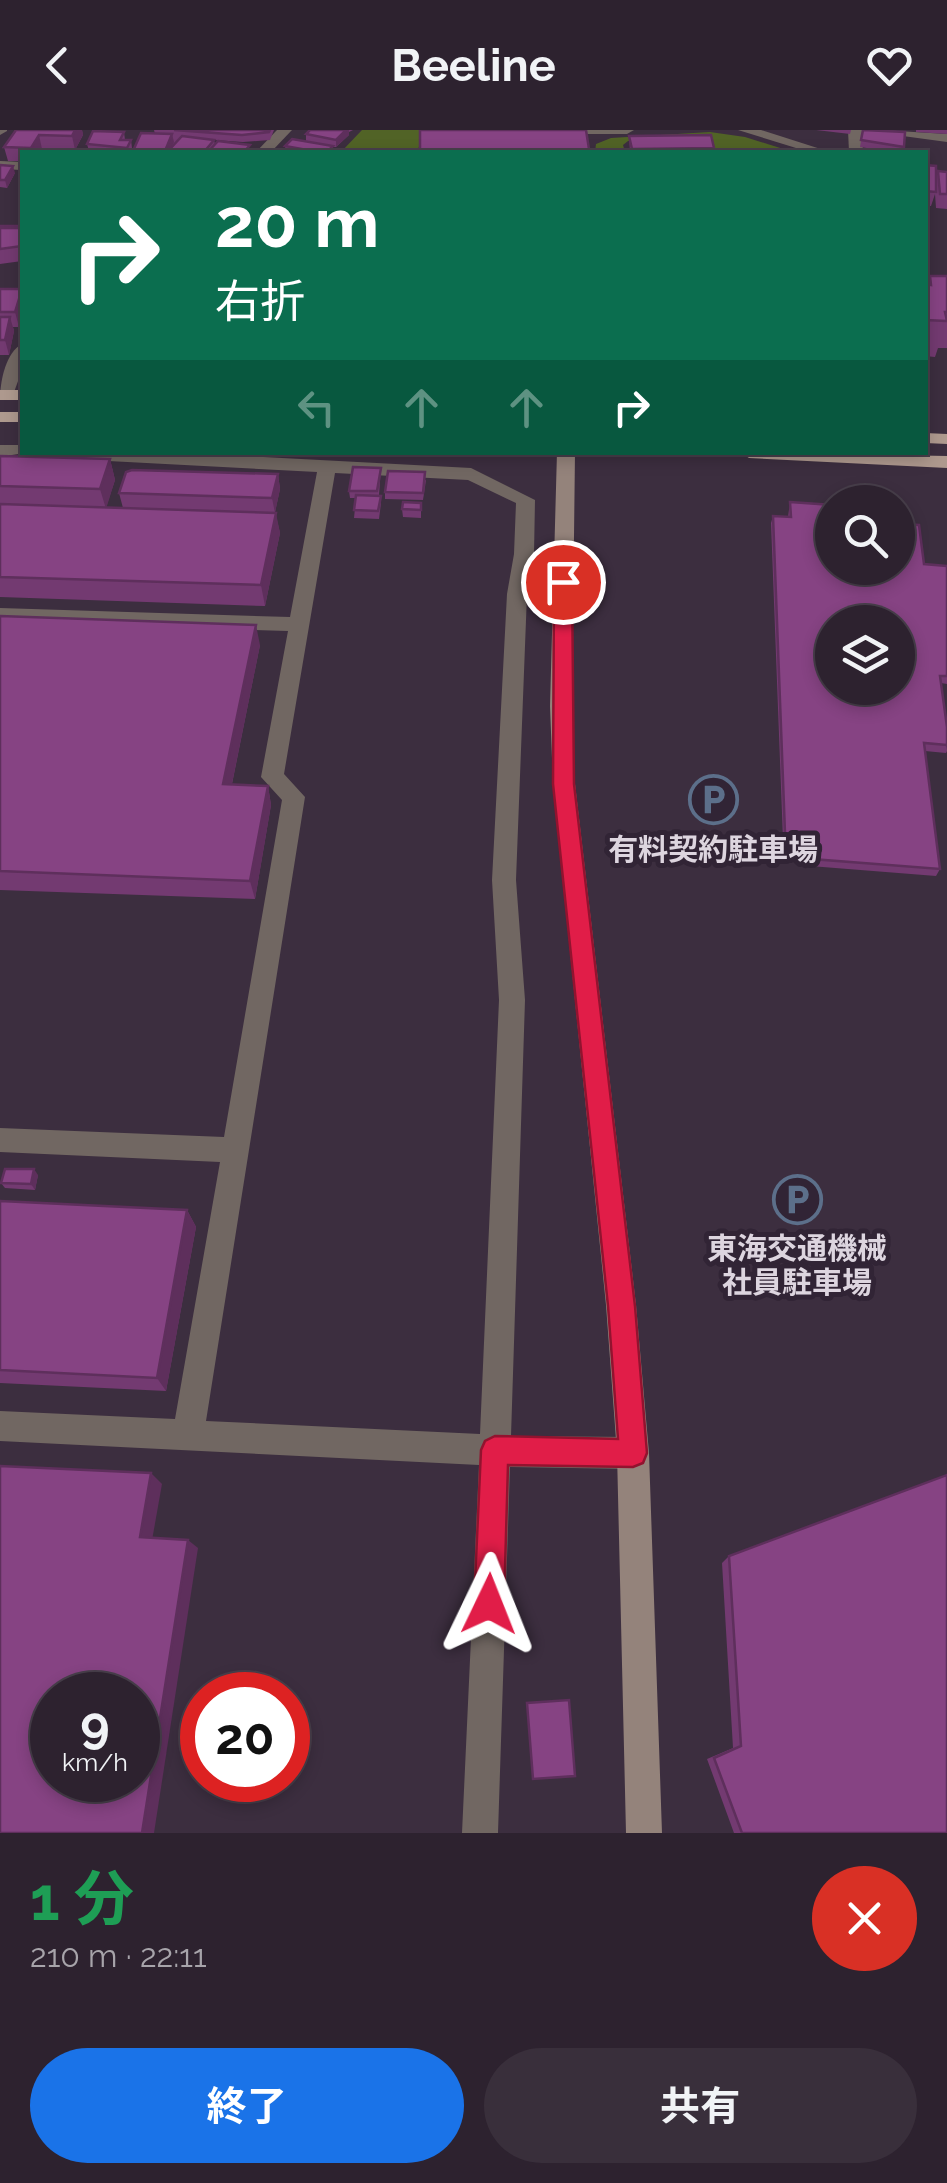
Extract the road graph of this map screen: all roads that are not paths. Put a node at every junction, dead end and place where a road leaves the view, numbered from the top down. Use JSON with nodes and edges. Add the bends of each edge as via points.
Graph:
{"nodes":[{"id":1,"x":285,"y":130,"type":"edge"},
{"id":2,"x":523,"y":130,"type":"edge"},
{"id":3,"x":627,"y":130,"type":"edge"},
{"id":4,"x":744,"y":130,"type":"edge"},
{"id":5,"x":888,"y":130,"type":"edge"},
{"id":6,"x":947,"y":138,"type":"edge"},
{"id":7,"x":265,"y":150,"type":"edge"},
{"id":8,"x":812,"y":150,"type":"edge"},
{"id":9,"x":20,"y":356,"type":"edge"},
{"id":10,"x":9,"y":395,"type":"edge"},
{"id":11,"x":110,"y":455,"type":"edge"},
{"id":12,"x":566,"y":455,"type":"edge"},
{"id":13,"x":808,"y":455,"type":"edge"},
{"id":14,"x":947,"y":462,"type":"edge"},
{"id":15,"x":327,"y":466,"type":"junction"},
{"id":16,"x":0,"y":615,"type":"edge"},
{"id":17,"x":299,"y":624,"type":"junction"},
{"id":18,"x":0,"y":1140,"type":"edge"},
{"id":19,"x":235,"y":1150,"type":"junction"},
{"id":20,"x":0,"y":1426,"type":"edge"},
{"id":21,"x":188,"y":1435,"type":"junction"},
{"id":22,"x":495,"y":1450,"type":"junction"},
{"id":23,"x":633,"y":1453,"type":"junction"},
{"id":24,"x":480,"y":1833,"type":"edge"},
{"id":25,"x":644,"y":1833,"type":"edge"}],
"edges":[{"from":1,"to":7,"type":"street"},
{"from":2,"to":3,"type":"street"},
{"from":4,"to":8,"type":"street"},
{"from":5,"to":6,"type":"street"},
{"from":9,"to":10,"type":"street"},
{"from":11,"to":15,"type":"street"},
{"from":12,"to":23,"type":"street","via":[[564,784]]},
{"from":13,"to":14,"type":"main road"},
{"from":15,"to":17,"type":"street"},
{"from":15,"to":22,"type":"street","via":[[471,474],[526,500],[504,880],[512,1000]]},
{"from":16,"to":17,"type":"street"},
{"from":17,"to":19,"type":"street","via":[[272,778],[294,797]]},
{"from":18,"to":19,"type":"street"},
{"from":19,"to":21,"type":"street"},
{"from":20,"to":21,"type":"street"},
{"from":21,"to":22,"type":"street"},
{"from":22,"to":23,"type":"street"},
{"from":22,"to":24,"type":"street"},
{"from":23,"to":25,"type":"street"}]}
